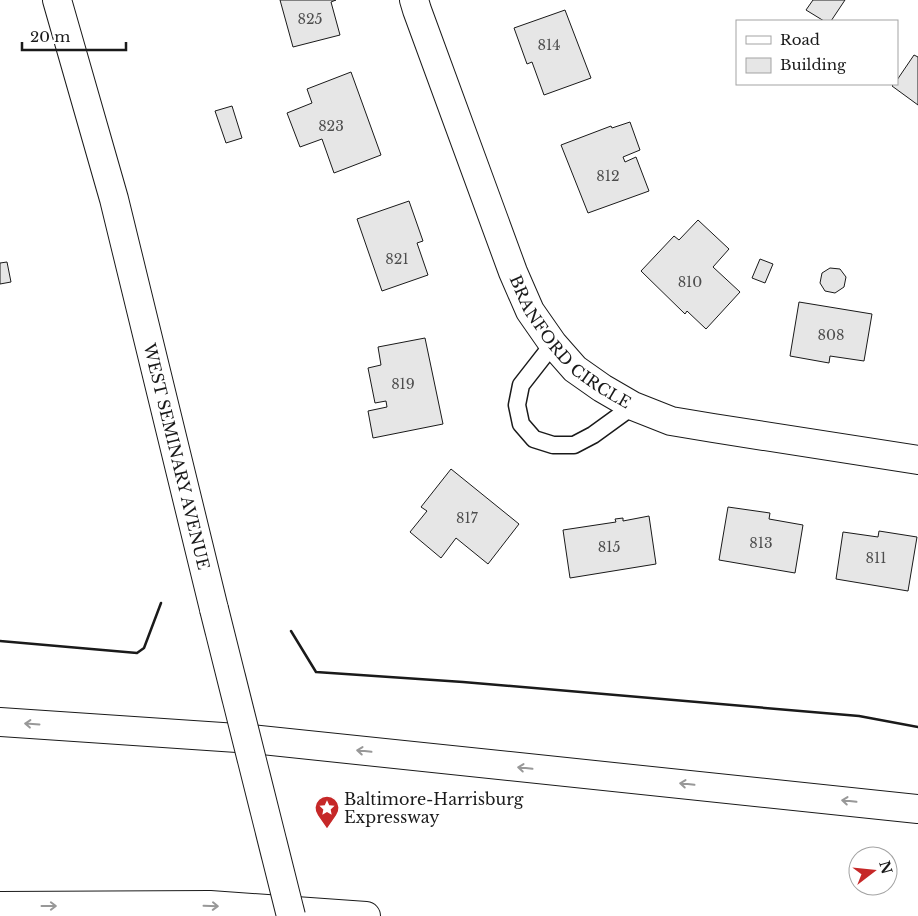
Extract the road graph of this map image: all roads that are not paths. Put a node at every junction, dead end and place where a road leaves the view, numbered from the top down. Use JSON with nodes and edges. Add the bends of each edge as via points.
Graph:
{"nodes":[{"id":1,"x":57,"y":0,"type":"edge"},
{"id":2,"x":414,"y":0,"type":"edge"},
{"id":3,"x":553,"y":344,"type":"junction"},
{"id":4,"x":633,"y":406,"type":"junction"},
{"id":5,"x":918,"y":460,"type":"edge"},
{"id":6,"x":0,"y":722,"type":"edge"},
{"id":7,"x":918,"y":809,"type":"edge"},
{"id":8,"x":0,"y":906,"type":"edge"},
{"id":9,"x":291,"y":916,"type":"edge"},
{"id":10,"x":366,"y":916,"type":"edge"}],
"edges":[{"from":1,"to":9,"type":"main road","name":"WEST SEMINARY AVENUE","bridge":true,"via":[[114,199]]},
{"from":2,"to":3,"type":"main road","name":"BRANFORD CIRCLE","via":[[512,272],[530,311]]},
{"from":3,"to":4,"type":"main road","name":"BRANFORD CIRCLE","via":[[575,369]]},
{"from":3,"to":4,"type":"lane","via":[[521,385],[517,405],[521,424],[534,440],[553,445],[574,445]]},
{"from":4,"to":5,"type":"main road","name":"BRANFORD CIRCLE","via":[[671,421]]},
{"from":7,"to":6,"type":"main road","one_way":true,"via":[[252,739]]},
{"from":8,"to":10,"type":"main road","one_way":true,"via":[[210,905]]}]}
